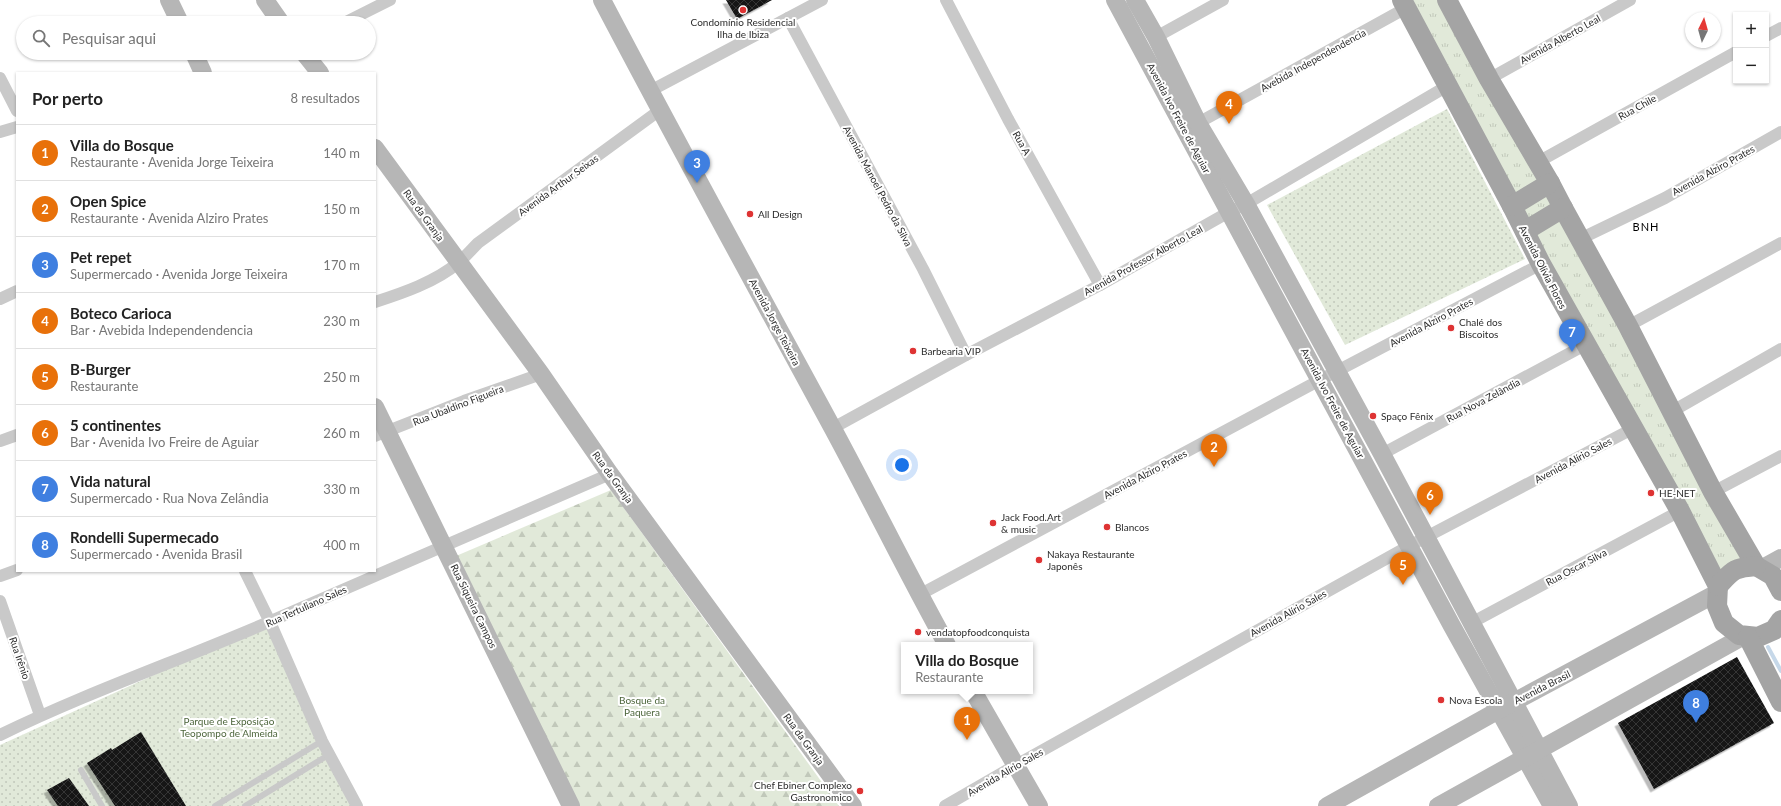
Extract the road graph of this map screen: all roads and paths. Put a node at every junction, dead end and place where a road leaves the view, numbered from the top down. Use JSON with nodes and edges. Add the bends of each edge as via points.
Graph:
{"nodes":[{"id":1,"x":169,"y":0,"type":"edge"},
{"id":2,"x":264,"y":0,"type":"edge"},
{"id":3,"x":390,"y":0,"type":"edge"},
{"id":4,"x":602,"y":0,"type":"edge"},
{"id":5,"x":822,"y":0,"type":"edge"},
{"id":6,"x":946,"y":0,"type":"edge"},
{"id":7,"x":1115,"y":0,"type":"edge"},
{"id":8,"x":1135,"y":0,"type":"edge"},
{"id":9,"x":1223,"y":0,"type":"edge"},
{"id":10,"x":1447,"y":0,"type":"edge"},
{"id":11,"x":1630,"y":0,"type":"edge"},
{"id":12,"x":1404,"y":4,"type":"edge"},
{"id":13,"x":177,"y":16,"type":"edge"},
{"id":14,"x":276,"y":16,"type":"edge"},
{"id":15,"x":358,"y":16,"type":"edge"},
{"id":16,"x":788,"y":18,"type":"junction"},
{"id":17,"x":1781,"y":28,"type":"edge"},
{"id":18,"x":1769,"y":34,"type":"edge"},
{"id":19,"x":1156,"y":37,"type":"junction"},
{"id":20,"x":1733,"y":54,"type":"edge"},
{"id":21,"x":197,"y":60,"type":"edge"},
{"id":22,"x":310,"y":60,"type":"edge"},
{"id":23,"x":201,"y":72,"type":"edge"},
{"id":24,"x":319,"y":72,"type":"edge"},
{"id":25,"x":0,"y":78,"type":"edge"},
{"id":26,"x":1489,"y":79,"type":"junction"},
{"id":27,"x":1448,"y":85,"type":"junction"},
{"id":28,"x":650,"y":91,"type":"junction"},
{"id":29,"x":16,"y":109,"type":"edge"},
{"id":30,"x":660,"y":110,"type":"junction"},
{"id":31,"x":1198,"y":123,"type":"junction"},
{"id":32,"x":16,"y":127,"type":"edge"},
{"id":33,"x":0,"y":132,"type":"edge"},
{"id":34,"x":1781,"y":132,"type":"edge"},
{"id":35,"x":376,"y":149,"type":"edge"},
{"id":36,"x":1538,"y":162,"type":"junction"},
{"id":37,"x":1550,"y":183,"type":"junction"},
{"id":38,"x":1246,"y":204,"type":"junction"},
{"id":39,"x":1512,"y":206,"type":"junction"},
{"id":40,"x":1562,"y":208,"type":"junction"},
{"id":41,"x":1229,"y":212,"type":"junction"},
{"id":42,"x":1525,"y":231,"type":"junction"},
{"id":43,"x":1580,"y":239,"type":"junction"},
{"id":44,"x":1781,"y":243,"type":"edge"},
{"id":45,"x":458,"y":263,"type":"junction"},
{"id":46,"x":1541,"y":264,"type":"junction"},
{"id":47,"x":1100,"y":285,"type":"junction"},
{"id":48,"x":16,"y":291,"type":"edge"},
{"id":49,"x":0,"y":299,"type":"edge"},
{"id":50,"x":376,"y":302,"type":"edge"},
{"id":51,"x":1628,"y":326,"type":"junction"},
{"id":52,"x":1585,"y":345,"type":"junction"},
{"id":53,"x":1781,"y":349,"type":"edge"},
{"id":54,"x":966,"y":355,"type":"junction"},
{"id":55,"x":1336,"y":371,"type":"junction"},
{"id":56,"x":541,"y":374,"type":"junction"},
{"id":57,"x":1320,"y":380,"type":"junction"},
{"id":58,"x":376,"y":412,"type":"edge"},
{"id":59,"x":1671,"y":412,"type":"junction"},
{"id":60,"x":833,"y":428,"type":"junction"},
{"id":61,"x":1634,"y":428,"type":"junction"},
{"id":62,"x":381,"y":434,"type":"edge"},
{"id":63,"x":16,"y":435,"type":"edge"},
{"id":64,"x":0,"y":441,"type":"edge"},
{"id":65,"x":1382,"y":454,"type":"junction"},
{"id":66,"x":1781,"y":456,"type":"edge"},
{"id":67,"x":610,"y":474,"type":"junction"},
{"id":68,"x":1713,"y":492,"type":"junction"},
{"id":69,"x":1680,"y":511,"type":"junction"},
{"id":70,"x":1426,"y":538,"type":"junction"},
{"id":71,"x":444,"y":545,"type":"junction"},
{"id":72,"x":1409,"y":546,"type":"junction"},
{"id":73,"x":1781,"y":558,"type":"edge"},
{"id":74,"x":1758,"y":568,"type":"junction"},
{"id":75,"x":16,"y":570,"type":"edge"},
{"id":76,"x":245,"y":572,"type":"edge"},
{"id":77,"x":0,"y":576,"type":"edge"},
{"id":78,"x":1717,"y":590,"type":"junction"},
{"id":79,"x":1781,"y":591,"type":"edge"},
{"id":80,"x":919,"y":595,"type":"junction"},
{"id":81,"x":0,"y":601,"type":"edge"},
{"id":82,"x":1781,"y":620,"type":"edge"},
{"id":83,"x":270,"y":622,"type":"junction"},
{"id":84,"x":1471,"y":623,"type":"junction"},
{"id":85,"x":1744,"y":636,"type":"junction"},
{"id":86,"x":945,"y":642,"type":"edge"},
{"id":87,"x":975,"y":694,"type":"edge"},
{"id":88,"x":1781,"y":702,"type":"edge"},
{"id":89,"x":1507,"y":706,"type":"junction"},
{"id":90,"x":40,"y":715,"type":"junction"},
{"id":91,"x":0,"y":735,"type":"edge"},
{"id":92,"x":322,"y":741,"type":"junction"},
{"id":93,"x":330,"y":754,"type":"junction"},
{"id":94,"x":1533,"y":754,"type":"junction"},
{"id":95,"x":1016,"y":765,"type":"junction"},
{"id":96,"x":81,"y":770,"type":"dead end"},
{"id":97,"x":102,"y":806,"type":"edge"},
{"id":98,"x":215,"y":806,"type":"edge"},
{"id":99,"x":245,"y":806,"type":"edge"},
{"id":100,"x":357,"y":806,"type":"edge"},
{"id":101,"x":572,"y":806,"type":"edge"},
{"id":102,"x":853,"y":806,"type":"edge"},
{"id":103,"x":946,"y":806,"type":"edge"},
{"id":104,"x":1039,"y":806,"type":"edge"},
{"id":105,"x":1327,"y":806,"type":"edge"},
{"id":106,"x":1438,"y":806,"type":"edge"},
{"id":107,"x":1552,"y":806,"type":"edge"},
{"id":108,"x":1569,"y":806,"type":"edge"}],
"edges":[{"from":1,"to":13,"type":"street"},
{"from":2,"to":14,"type":"street"},
{"from":3,"to":15,"type":"street"},
{"from":4,"to":28,"type":"street","name":"Avenida Jorge Teixeira"},
{"from":5,"to":16,"type":"street"},
{"from":6,"to":47,"type":"street","name":"Rua A"},
{"from":7,"to":41,"type":"street","name":"Avenida Ivo Freire de Aguiar"},
{"from":8,"to":19,"type":"street","name":"Avenida Ivo Freire de Aguiar"},
{"from":9,"to":19,"type":"street"},
{"from":10,"to":26,"type":"main road"},
{"from":11,"to":26,"type":"street","name":"Avenida Alberto Leal"},
{"from":12,"to":27,"type":"main road","name":"Avenida Olívia Flores"},
{"from":12,"to":31,"type":"street","name":"Avebida Independendencia"},
{"from":16,"to":28,"type":"street"},
{"from":16,"to":54,"type":"street","name":"Avenida Manoel Pedro da Silva","via":[[923,269]]},
{"from":17,"to":18,"type":"street"},
{"from":19,"to":31,"type":"street","name":"Avenida Ivo Freire de Aguiar"},
{"from":20,"to":36,"type":"street","name":"Rua Chile"},
{"from":21,"to":23,"type":"street"},
{"from":22,"to":24,"type":"street"},
{"from":25,"to":29,"type":"street"},
{"from":26,"to":36,"type":"main road"},
{"from":27,"to":38,"type":"street","name":"Avenida Professor Alberto Leal"},
{"from":27,"to":39,"type":"main road","name":"Avenida Olívia Flores"},
{"from":28,"to":30,"type":"street","name":"Avenida Jorge Teixeira"},
{"from":30,"to":45,"type":"street","name":"Avenida Arthur Seixas","via":[[478,243]]},
{"from":30,"to":60,"type":"street","name":"Avenida Jorge Teixeira"},
{"from":31,"to":38,"type":"street","name":"Avenida Ivo Freire de Aguiar"},
{"from":32,"to":33,"type":"street"},
{"from":34,"to":43,"type":"street","name":"Avenida Alziro Prates","via":[[1665,198]]},
{"from":35,"to":45,"type":"street","name":"Rua da Granja"},
{"from":36,"to":37,"type":"main road"},
{"from":37,"to":39,"type":"main road"},
{"from":37,"to":40,"type":"main road"},
{"from":38,"to":41,"type":"street","name":"Avenida Professor Alberto Leal"},
{"from":38,"to":55,"type":"street","name":"Avenida Ivo Freire de Aguiar"},
{"from":39,"to":42,"type":"main road","name":"Avenida Olívia Flores"},
{"from":40,"to":42,"type":"main road"},
{"from":40,"to":43,"type":"main road"},
{"from":41,"to":47,"type":"street","name":"Avenida Professor Alberto Leal"},
{"from":41,"to":57,"type":"street","name":"Avenida Ivo Freire de Aguiar"},
{"from":42,"to":46,"type":"main road","name":"Avenida Olívia Flores"},
{"from":43,"to":51,"type":"main road"},
{"from":44,"to":51,"type":"street"},
{"from":45,"to":50,"type":"street","name":"Avenida Arthur Seixas","via":[[400,294]]},
{"from":45,"to":56,"type":"street","name":"Rua da Granja"},
{"from":46,"to":52,"type":"main road","name":"Avenida Olívia Flores"},
{"from":46,"to":55,"type":"street","name":"Avenida Alziro Prates"},
{"from":47,"to":54,"type":"street","name":"Avenida Professor Alberto Leal"},
{"from":48,"to":49,"type":"street"},
{"from":51,"to":59,"type":"main road"},
{"from":52,"to":61,"type":"main road","name":"Avenida Olívia Flores"},
{"from":52,"to":65,"type":"street","name":"Rua Nova Zelândia"},
{"from":53,"to":59,"type":"street"},
{"from":54,"to":60,"type":"street","name":"Avenida Professor Alberto Leal"},
{"from":55,"to":57,"type":"street","name":"Avenida Alziro Prates"},
{"from":55,"to":65,"type":"street","name":"Avenida Ivo Freire de Aguiar"},
{"from":56,"to":62,"type":"street","name":"Rua Ubaldino Figueira"},
{"from":56,"to":67,"type":"street","name":"Rua da Granja"},
{"from":57,"to":72,"type":"street","name":"Avenida Ivo Freire de Aguiar"},
{"from":57,"to":80,"type":"street","name":"Avenida Alziro Prates"},
{"from":58,"to":62,"type":"street","name":"Rua Siqueira Campos"},
{"from":59,"to":68,"type":"main road"},
{"from":60,"to":80,"type":"street","name":"Avenida Jorge Teixeira"},
{"from":61,"to":69,"type":"main road","name":"Avenida Olívia Flores"},
{"from":61,"to":70,"type":"street","name":"Avenida Alírio Sales"},
{"from":62,"to":71,"type":"street","name":"Rua Siqueira Campos"},
{"from":63,"to":64,"type":"street"},
{"from":65,"to":70,"type":"street","name":"Avenida Ivo Freire de Aguiar"},
{"from":66,"to":68,"type":"street"},
{"from":67,"to":71,"type":"street","name":"Rua Tertuliano Sales"},
{"from":67,"to":102,"type":"street","name":"Rua da Granja"},
{"from":68,"to":74,"type":"main road"},
{"from":69,"to":78,"type":"main road","name":"Avenida Olívia Flores"},
{"from":69,"to":84,"type":"street","name":"Rua Oscar Silva"},
{"from":70,"to":72,"type":"street","name":"Avenida Alírio Sales"},
{"from":70,"to":84,"type":"street","name":"Avenida Ivo Freire de Aguiar"},
{"from":71,"to":83,"type":"street","name":"Rua Tertuliano Sales"},
{"from":71,"to":101,"type":"street","name":"Rua Siqueira Campos"},
{"from":72,"to":89,"type":"street","name":"Avenida Ivo Freire de Aguiar"},
{"from":72,"to":95,"type":"street","name":"Avenida Alírio Sales"},
{"from":73,"to":74,"type":"street","name":"Avenida Brasil"},
{"from":74,"to":78,"type":"main road","name":"Avenida Brasil","via":[[1739,568],[1733,571]]},
{"from":74,"to":79,"type":"main road","via":[[1773,576]]},
{"from":75,"to":77,"type":"street"},
{"from":76,"to":83,"type":"street"},
{"from":78,"to":85,"type":"main road","name":"Avenida Olívia Flores","via":[[1717,606],[1724,624]]},
{"from":78,"to":89,"type":"street","name":"Avenida Brasil"},
{"from":80,"to":86,"type":"street","name":"Avenida Jorge Teixeira"},
{"from":81,"to":90,"type":"street","name":"Rua Irênio"},
{"from":82,"to":85,"type":"main road","via":[[1774,630],[1758,637]]},
{"from":83,"to":90,"type":"street","name":"Rua Tertuliano Sales"},
{"from":83,"to":92,"type":"street"},
{"from":84,"to":89,"type":"street","name":"Avenida Ivo Freire de Aguiar"},
{"from":85,"to":88,"type":"main road","name":"Avenida Olívia Flores"},
{"from":85,"to":94,"type":"street"},
{"from":87,"to":95,"type":"street"},
{"from":89,"to":94,"type":"street","name":"Avenida Ivo Freire de Aguiar"},
{"from":89,"to":105,"type":"street","name":"Avenida Brasil"},
{"from":90,"to":91,"type":"street","name":"Rua Tertuliano Sales"},
{"from":92,"to":93,"type":"street"},
{"from":92,"to":98,"type":"lane"},
{"from":93,"to":99,"type":"lane"},
{"from":93,"to":100,"type":"street"},
{"from":94,"to":106,"type":"street"},
{"from":94,"to":107,"type":"street","name":"Avenida Ivo Freire de Aguiar"},
{"from":94,"to":108,"type":"street","name":"Avenida Ivo Freire de Aguiar"},
{"from":95,"to":103,"type":"street","name":"Avenida Alírio Sales"},
{"from":95,"to":104,"type":"street"},
{"from":96,"to":97,"type":"lane"}]}
